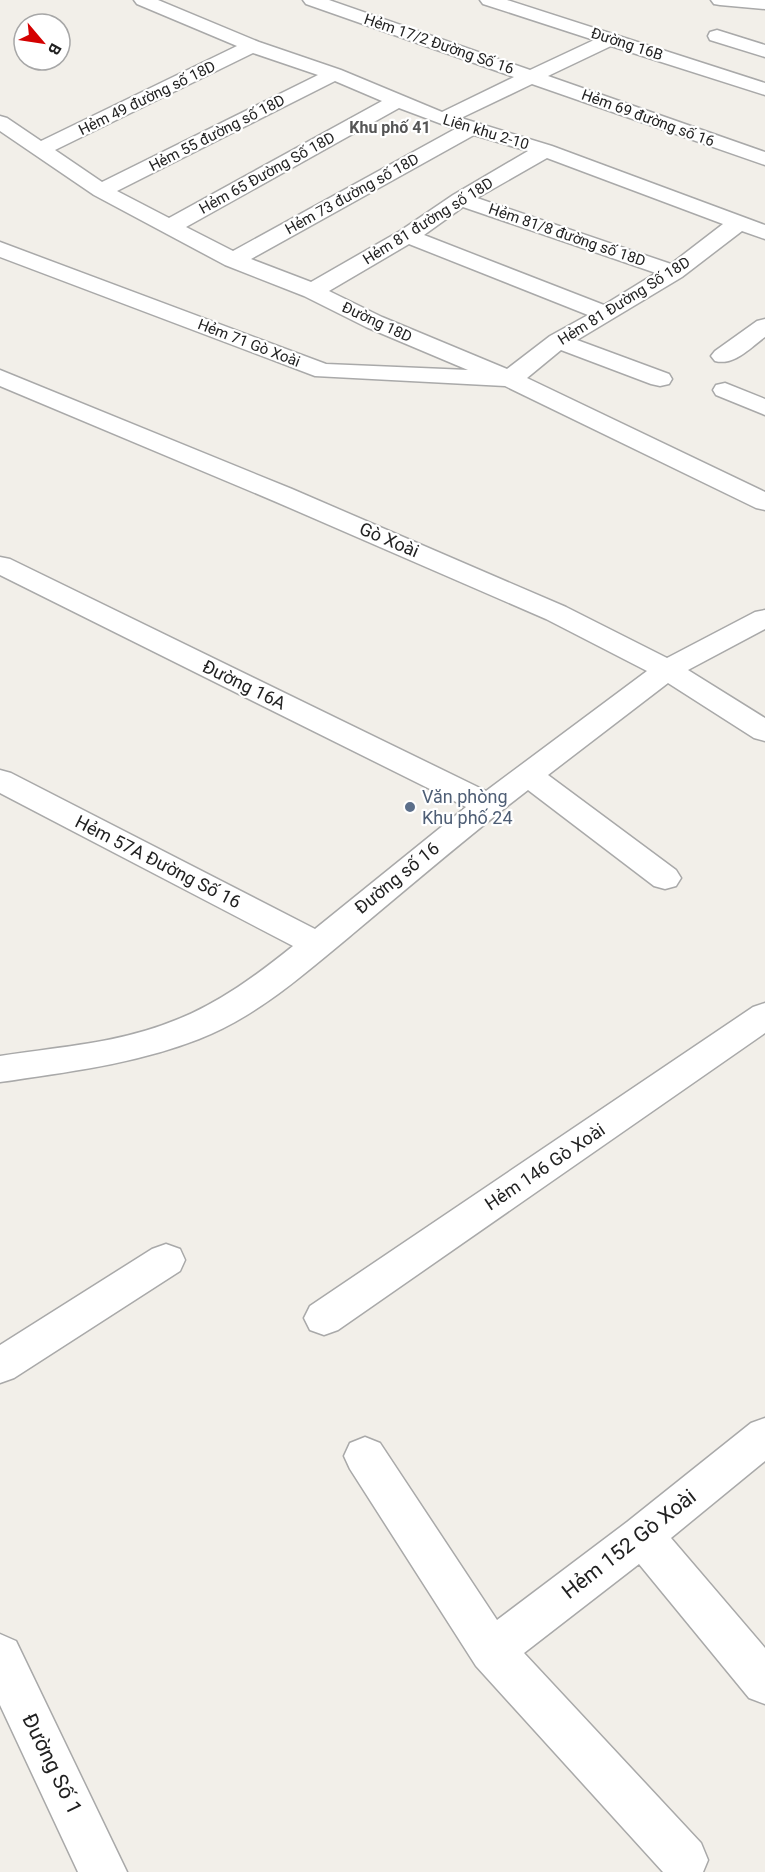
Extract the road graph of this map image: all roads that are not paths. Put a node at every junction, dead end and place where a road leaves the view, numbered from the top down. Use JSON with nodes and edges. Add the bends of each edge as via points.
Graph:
{"nodes":[{"id":1,"x":143,"y":0,"type":"edge"},
{"id":2,"x":312,"y":0,"type":"edge"},
{"id":3,"x":489,"y":0,"type":"edge"},
{"id":4,"x":720,"y":0,"type":"edge"},
{"id":5,"x":765,"y":4,"type":"edge"},
{"id":6,"x":717,"y":36,"type":"dead end"},
{"id":7,"x":610,"y":39,"type":"junction"},
{"id":8,"x":252,"y":46,"type":"junction"},
{"id":9,"x":765,"y":51,"type":"edge"},
{"id":10,"x":334,"y":74,"type":"junction"},
{"id":11,"x":531,"y":76,"type":"junction"},
{"id":12,"x":765,"y":89,"type":"edge"},
{"id":13,"x":397,"y":101,"type":"junction"},
{"id":14,"x":443,"y":119,"type":"junction"},
{"id":15,"x":0,"y":122,"type":"edge"},
{"id":16,"x":470,"y":129,"type":"junction"},
{"id":17,"x":41,"y":149,"type":"junction"},
{"id":18,"x":545,"y":150,"type":"junction"},
{"id":19,"x":765,"y":159,"type":"edge"},
{"id":20,"x":101,"y":191,"type":"junction"},
{"id":21,"x":460,"y":199,"type":"junction"},
{"id":22,"x":738,"y":223,"type":"junction"},
{"id":23,"x":169,"y":227,"type":"junction"},
{"id":24,"x":765,"y":232,"type":"edge"},
{"id":25,"x":408,"y":236,"type":"junction"},
{"id":26,"x":0,"y":249,"type":"edge"},
{"id":27,"x":234,"y":260,"type":"junction"},
{"id":28,"x":674,"y":272,"type":"junction"},
{"id":29,"x":312,"y":291,"type":"junction"},
{"id":30,"x":606,"y":314,"type":"junction"},
{"id":31,"x":765,"y":326,"type":"edge"},
{"id":32,"x":558,"y":341,"type":"junction"},
{"id":33,"x":723,"y":356,"type":"dead end"},
{"id":34,"x":0,"y":377,"type":"edge"},
{"id":35,"x":660,"y":379,"type":"dead end"},
{"id":36,"x":510,"y":380,"type":"junction"},
{"id":37,"x":725,"y":390,"type":"dead end"},
{"id":38,"x":765,"y":408,"type":"edge"},
{"id":39,"x":765,"y":502,"type":"edge"},
{"id":40,"x":0,"y":565,"type":"edge"},
{"id":41,"x":765,"y":618,"type":"edge"},
{"id":42,"x":667,"y":670,"type":"junction"},
{"id":43,"x":765,"y":731,"type":"edge"},
{"id":44,"x":528,"y":775,"type":"junction"},
{"id":45,"x":0,"y":780,"type":"edge"},
{"id":46,"x":488,"y":805,"type":"junction"},
{"id":47,"x":664,"y":878,"type":"dead end"},
{"id":48,"x":316,"y":944,"type":"junction"},
{"id":49,"x":765,"y":1016,"type":"edge"},
{"id":50,"x":0,"y":1069,"type":"edge"},
{"id":51,"x":166,"y":1260,"type":"dead end"},
{"id":52,"x":324,"y":1318,"type":"dead end"},
{"id":53,"x":0,"y":1366,"type":"edge"},
{"id":54,"x":765,"y":1436,"type":"edge"},
{"id":55,"x":366,"y":1456,"type":"dead end"},
{"id":56,"x":642,"y":1536,"type":"junction"},
{"id":57,"x":492,"y":1651,"type":"junction"},
{"id":58,"x":0,"y":1656,"type":"edge"},
{"id":59,"x":765,"y":1682,"type":"edge"},
{"id":60,"x":684,"y":1860,"type":"dead end"},
{"id":61,"x":103,"y":1872,"type":"edge"}],
"edges":[{"from":1,"to":8,"type":"street","name":"Liên khu 2-10"},
{"from":2,"to":11,"type":"street","name":"Hẻm 17/2 Đường Số 16"},
{"from":3,"to":7,"type":"street","name":"Đường 16B"},
{"from":4,"to":5,"type":"street"},
{"from":6,"to":9,"type":"street"},
{"from":7,"to":11,"type":"street"},
{"from":7,"to":12,"type":"street","name":"Đường 16B"},
{"from":8,"to":10,"type":"street","name":"Liên khu 2-10"},
{"from":8,"to":17,"type":"street","name":"Hẻm 49 đường số 18D"},
{"from":10,"to":13,"type":"street","name":"Liên khu 2-10"},
{"from":10,"to":20,"type":"street","name":"Hẻm 55 đường số 18D"},
{"from":11,"to":14,"type":"street"},
{"from":11,"to":19,"type":"street","name":"Hẻm 69 đường số 16"},
{"from":13,"to":14,"type":"street","name":"Liên khu 2-10"},
{"from":13,"to":23,"type":"street","name":"Hẻm 65 Đường Số 18D"},
{"from":14,"to":16,"type":"street","name":"Liên khu 2-10"},
{"from":15,"to":17,"type":"street","name":"Đường 18D"},
{"from":16,"to":18,"type":"street","name":"Liên khu 2-10"},
{"from":16,"to":27,"type":"street","name":"Hẻm 73 đường số 18D"},
{"from":17,"to":20,"type":"street","name":"Đường 18D"},
{"from":18,"to":21,"type":"street","name":"Hẻm 81 đường số 18D"},
{"from":18,"to":22,"type":"street","name":"Liên khu 2-10"},
{"from":20,"to":23,"type":"street","name":"Đường 18D"},
{"from":21,"to":25,"type":"street","name":"Hẻm 81 đường số 18D"},
{"from":21,"to":28,"type":"street","name":"Hẻm 81/8 đường số 18D"},
{"from":22,"to":24,"type":"street","name":"Liên khu 2-10"},
{"from":22,"to":28,"type":"street","name":"Hẻm 81 Đường Số 18D"},
{"from":23,"to":27,"type":"street","name":"Đường 18D"},
{"from":25,"to":29,"type":"street","name":"Hẻm 81 đường số 18D"},
{"from":25,"to":30,"type":"street"},
{"from":26,"to":36,"type":"street","name":"Hẻm 71 Gò Xoài","via":[[324,371]]},
{"from":27,"to":29,"type":"street","name":"Đường 18D"},
{"from":28,"to":30,"type":"street","name":"Hẻm 81 Đường Số 18D"},
{"from":29,"to":36,"type":"street","name":"Đường 18D"},
{"from":30,"to":32,"type":"street","name":"Hẻm 81 Đường Số 18D"},
{"from":31,"to":33,"type":"street"},
{"from":32,"to":35,"type":"street"},
{"from":32,"to":36,"type":"street","name":"Hẻm 81 Đường Số 18D"},
{"from":34,"to":42,"type":"street","name":"Gò Xoài","via":[[494,584]]},
{"from":36,"to":39,"type":"street","name":"Đường 18D"},
{"from":37,"to":38,"type":"street"},
{"from":40,"to":46,"type":"street","name":"Đường 16A"},
{"from":41,"to":42,"type":"street","name":"Đường số 16"},
{"from":42,"to":43,"type":"street","name":"Gò Xoài"},
{"from":42,"to":44,"type":"street","name":"Đường số 16"},
{"from":44,"to":46,"type":"street","name":"Đường số 16"},
{"from":44,"to":47,"type":"street"},
{"from":45,"to":48,"type":"street","name":"Hẻm 57A Đường Số 16"},
{"from":46,"to":48,"type":"street","name":"Đường số 16"},
{"from":48,"to":50,"type":"street","name":"Đường số 16","via":[[236,1005],[189,1029],[117,1051]]},
{"from":49,"to":52,"type":"street","name":"Hẻm 146 Gò Xoài"},
{"from":51,"to":53,"type":"street"},
{"from":54,"to":56,"type":"street","name":"Hẻm 152 Gò Xoài"},
{"from":55,"to":57,"type":"street"},
{"from":56,"to":57,"type":"street","name":"Hẻm 152 Gò Xoài"},
{"from":56,"to":59,"type":"street"},
{"from":57,"to":60,"type":"street"},
{"from":58,"to":61,"type":"street","name":"Đường Số 1"}]}
